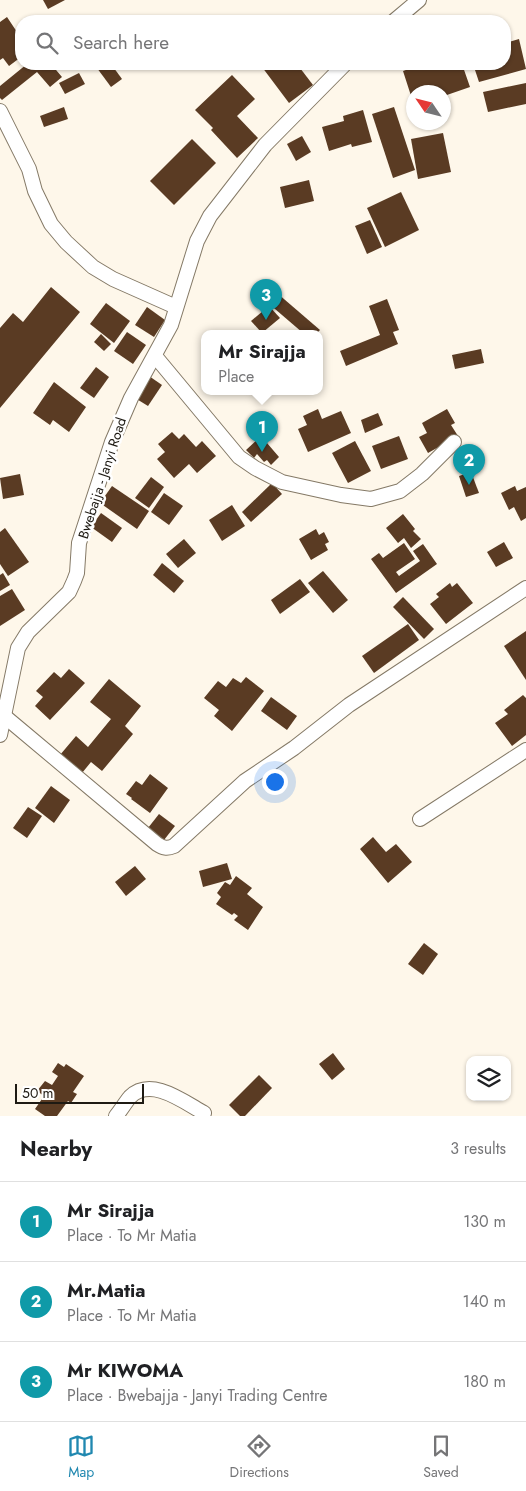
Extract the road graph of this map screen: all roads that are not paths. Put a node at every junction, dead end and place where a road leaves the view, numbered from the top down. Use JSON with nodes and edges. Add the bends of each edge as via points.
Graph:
{"nodes":[{"id":1,"x":419,"y":0,"type":"edge"},
{"id":2,"x":401,"y":15,"type":"edge"},
{"id":3,"x":339,"y":70,"type":"edge"},
{"id":4,"x":0,"y":111,"type":"edge"},
{"id":5,"x":176,"y":307,"type":"junction"},
{"id":6,"x":155,"y":356,"type":"junction"},
{"id":7,"x":454,"y":442,"type":"dead end"},
{"id":8,"x":526,"y":588,"type":"edge"},
{"id":9,"x":3,"y":715,"type":"junction"},
{"id":10,"x":0,"y":734,"type":"edge"},
{"id":11,"x":526,"y":750,"type":"edge"},
{"id":12,"x":420,"y":819,"type":"dead end"},
{"id":13,"x":204,"y":1113,"type":"dead end"},
{"id":14,"x":116,"y":1116,"type":"edge"}],
"edges":[{"from":1,"to":2,"type":"street"},
{"from":3,"to":5,"type":"street","name":"Bwebajja - Janyi Road","via":[[265,145],[210,216],[197,241]]},
{"from":4,"to":5,"type":"street","via":[[29,169],[35,192],[51,224],[66,242],[113,279]]},
{"from":5,"to":6,"type":"street","name":"Bwebajja - Janyi Road","via":[[172,325]]},
{"from":6,"to":7,"type":"street","via":[[239,457],[282,482],[371,499],[400,491]]},
{"from":6,"to":9,"type":"street","name":"Bwebajja - Janyi Road","via":[[131,398],[112,442],[79,543],[74,581],[69,592],[28,632],[18,648]]},
{"from":8,"to":9,"type":"street","via":[[349,705],[245,781],[170,848],[157,844]]},
{"from":9,"to":10,"type":"street","name":"Bwebajja - Janyi Road"},
{"from":11,"to":12,"type":"street"},
{"from":13,"to":14,"type":"street","via":[[152,1088],[131,1096]]}]}
